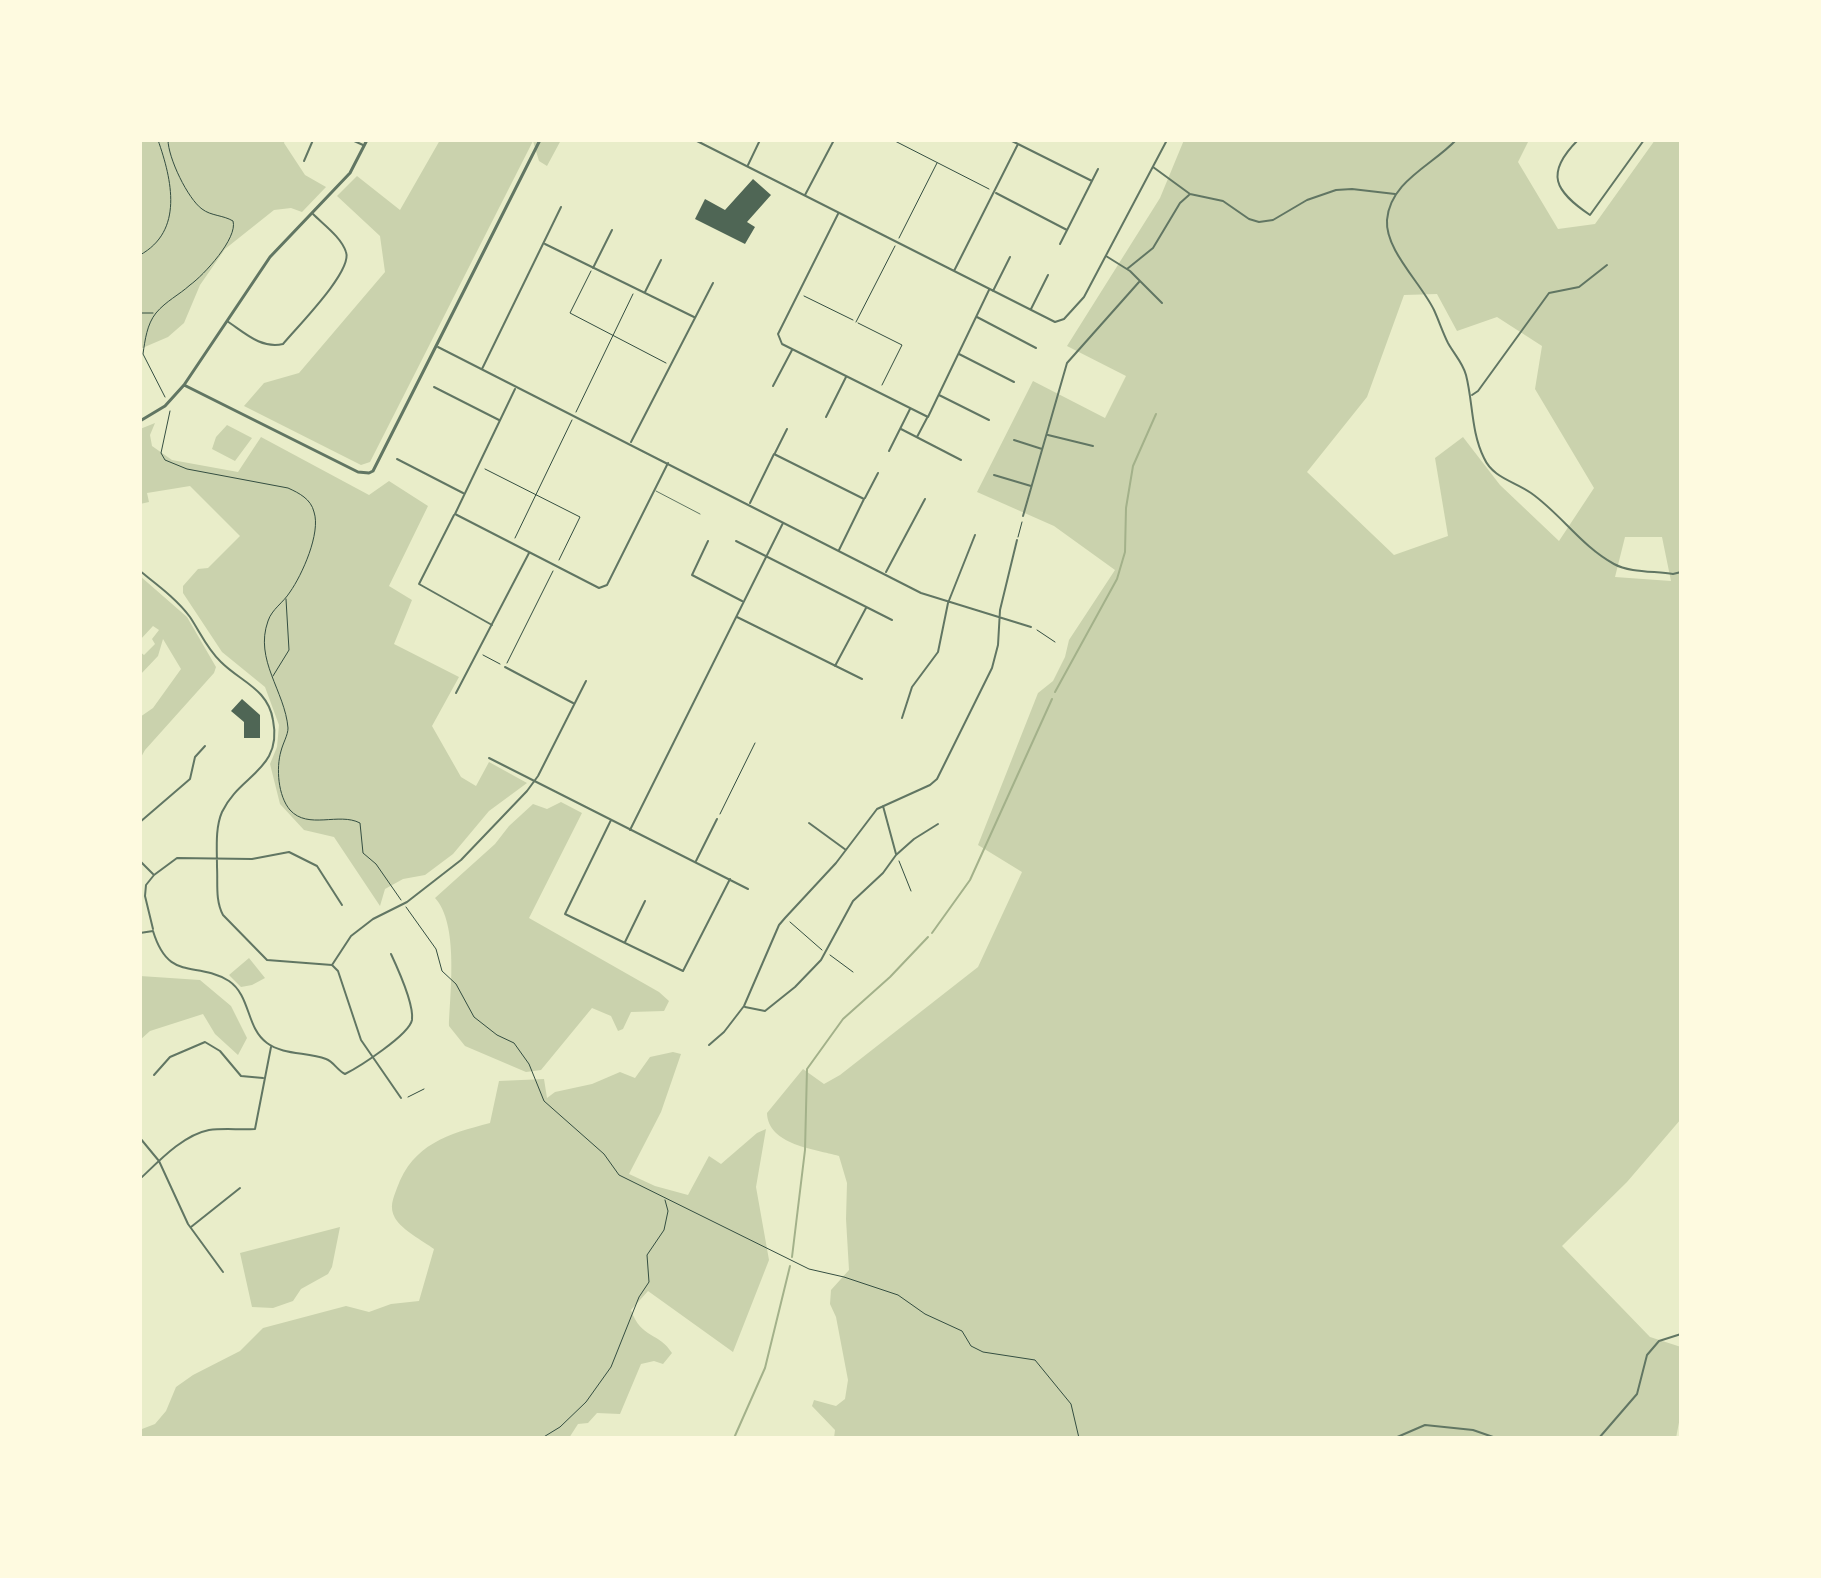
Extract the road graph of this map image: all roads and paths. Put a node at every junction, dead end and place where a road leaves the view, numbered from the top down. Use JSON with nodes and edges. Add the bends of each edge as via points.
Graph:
{"nodes":[{"id":1,"x":158,"y":140,"type":"edge"},
{"id":2,"x":168,"y":140,"type":"edge"},
{"id":3,"x":313,"y":140,"type":"edge"},
{"id":4,"x":352,"y":140,"type":"edge"},
{"id":5,"x":540,"y":140,"type":"edge"},
{"id":6,"x":695,"y":140,"type":"edge"},
{"id":7,"x":760,"y":140,"type":"edge"},
{"id":8,"x":834,"y":140,"type":"edge"},
{"id":9,"x":893,"y":140,"type":"edge"},
{"id":10,"x":1010,"y":140,"type":"edge"},
{"id":11,"x":1167,"y":140,"type":"edge"},
{"id":12,"x":1456,"y":140,"type":"edge"},
{"id":13,"x":1578,"y":140,"type":"edge"},
{"id":14,"x":1644,"y":140,"type":"edge"},
{"id":15,"x":366,"y":143,"type":"edge"},
{"id":16,"x":1018,"y":144,"type":"junction"},
{"id":17,"x":304,"y":161,"type":"dead end"},
{"id":18,"x":747,"y":166,"type":"junction"},
{"id":19,"x":1152,"y":167,"type":"junction"},
{"id":20,"x":1098,"y":169,"type":"dead end"},
{"id":21,"x":1092,"y":181,"type":"junction"},
{"id":22,"x":994,"y":192,"type":"junction"},
{"id":23,"x":1190,"y":194,"type":"junction"},
{"id":24,"x":1396,"y":194,"type":"junction"},
{"id":25,"x":805,"y":195,"type":"junction"},
{"id":26,"x":561,"y":207,"type":"dead end"},
{"id":27,"x":838,"y":213,"type":"junction"},
{"id":28,"x":313,"y":214,"type":"junction"},
{"id":29,"x":612,"y":230,"type":"dead end"},
{"id":30,"x":1067,"y":230,"type":"junction"},
{"id":31,"x":544,"y":243,"type":"junction"},
{"id":32,"x":1060,"y":244,"type":"dead end"},
{"id":33,"x":140,"y":255,"type":"edge"},
{"id":34,"x":1106,"y":256,"type":"junction"},
{"id":35,"x":1010,"y":257,"type":"dead end"},
{"id":36,"x":661,"y":260,"type":"dead end"},
{"id":37,"x":1607,"y":265,"type":"dead end"},
{"id":38,"x":593,"y":269,"type":"junction"},
{"id":39,"x":1127,"y":269,"type":"junction"},
{"id":40,"x":954,"y":271,"type":"junction"},
{"id":41,"x":1048,"y":275,"type":"dead end"},
{"id":42,"x":1139,"y":282,"type":"junction"},
{"id":43,"x":713,"y":283,"type":"dead end"},
{"id":44,"x":991,"y":291,"type":"junction"},
{"id":45,"x":798,"y":293,"type":"junction"},
{"id":46,"x":644,"y":294,"type":"junction"},
{"id":47,"x":1162,"y":303,"type":"dead end"},
{"id":48,"x":1030,"y":310,"type":"junction"},
{"id":49,"x":140,"y":313,"type":"edge"},
{"id":50,"x":156,"y":313,"type":"junction"},
{"id":51,"x":976,"y":316,"type":"junction"},
{"id":52,"x":695,"y":318,"type":"junction"},
{"id":53,"x":226,"y":321,"type":"junction"},
{"id":54,"x":437,"y":347,"type":"junction"},
{"id":55,"x":1036,"y":348,"type":"dead end"},
{"id":56,"x":793,"y":349,"type":"junction"},
{"id":57,"x":958,"y":354,"type":"junction"},
{"id":58,"x":672,"y":366,"type":"junction"},
{"id":59,"x":482,"y":370,"type":"junction"},
{"id":60,"x":847,"y":376,"type":"junction"},
{"id":61,"x":1014,"y":382,"type":"dead end"},
{"id":62,"x":184,"y":385,"type":"junction"},
{"id":63,"x":773,"y":386,"type":"dead end"},
{"id":64,"x":434,"y":387,"type":"dead end"},
{"id":65,"x":516,"y":387,"type":"junction"},
{"id":66,"x":879,"y":392,"type":"junction"},
{"id":67,"x":938,"y":394,"type":"junction"},
{"id":68,"x":1471,"y":396,"type":"junction"},
{"id":69,"x":166,"y":399,"type":"dead end"},
{"id":70,"x":910,"y":408,"type":"junction"},
{"id":71,"x":170,"y":411,"type":"dead end"},
{"id":72,"x":826,"y":417,"type":"dead end"},
{"id":73,"x":928,"y":417,"type":"junction"},
{"id":74,"x":500,"y":420,"type":"junction"},
{"id":75,"x":989,"y":420,"type":"dead end"},
{"id":76,"x":140,"y":421,"type":"edge"},
{"id":77,"x":787,"y":429,"type":"dead end"},
{"id":78,"x":901,"y":429,"type":"junction"},
{"id":79,"x":1047,"y":435,"type":"junction"},
{"id":80,"x":917,"y":437,"type":"junction"},
{"id":81,"x":1014,"y":440,"type":"dead end"},
{"id":82,"x":630,"y":444,"type":"junction"},
{"id":83,"x":1093,"y":446,"type":"dead end"},
{"id":84,"x":1043,"y":449,"type":"junction"},
{"id":85,"x":889,"y":451,"type":"dead end"},
{"id":86,"x":774,"y":454,"type":"junction"},
{"id":87,"x":397,"y":459,"type":"dead end"},
{"id":88,"x":961,"y":460,"type":"dead end"},
{"id":89,"x":668,"y":462,"type":"junction"},
{"id":90,"x":478,"y":465,"type":"junction"},
{"id":91,"x":878,"y":473,"type":"dead end"},
{"id":92,"x":994,"y":475,"type":"dead end"},
{"id":93,"x":1032,"y":486,"type":"junction"},
{"id":94,"x":654,"y":490,"type":"junction"},
{"id":95,"x":464,"y":494,"type":"junction"},
{"id":96,"x":864,"y":499,"type":"junction"},
{"id":97,"x":925,"y":499,"type":"dead end"},
{"id":98,"x":750,"y":504,"type":"junction"},
{"id":99,"x":455,"y":514,"type":"junction"},
{"id":100,"x":700,"y":514,"type":"dead end"},
{"id":101,"x":1023,"y":516,"type":"joint"},
{"id":102,"x":783,"y":521,"type":"junction"},
{"id":103,"x":975,"y":535,"type":"dead end"},
{"id":104,"x":1017,"y":540,"type":"joint"},
{"id":105,"x":708,"y":541,"type":"dead end"},
{"id":106,"x":736,"y":541,"type":"dead end"},
{"id":107,"x":839,"y":550,"type":"junction"},
{"id":108,"x":529,"y":553,"type":"junction"},
{"id":109,"x":766,"y":556,"type":"junction"},
{"id":110,"x":556,"y":566,"type":"junction"},
{"id":111,"x":140,"y":571,"type":"edge"},
{"id":112,"x":1681,"y":572,"type":"edge"},
{"id":113,"x":885,"y":573,"type":"junction"},
{"id":114,"x":286,"y":599,"type":"junction"},
{"id":115,"x":743,"y":601,"type":"junction"},
{"id":116,"x":948,"y":603,"type":"junction"},
{"id":117,"x":866,"y":607,"type":"junction"},
{"id":118,"x":736,"y":616,"type":"junction"},
{"id":119,"x":1001,"y":618,"type":"junction"},
{"id":120,"x":892,"y":620,"type":"dead end"},
{"id":121,"x":492,"y":625,"type":"junction"},
{"id":122,"x":1031,"y":627,"type":"joint"},
{"id":123,"x":1055,"y":642,"type":"dead end"},
{"id":124,"x":478,"y":652,"type":"junction"},
{"id":125,"x":835,"y":666,"type":"junction"},
{"id":126,"x":505,"y":667,"type":"junction"},
{"id":127,"x":272,"y":678,"type":"junction"},
{"id":128,"x":862,"y":679,"type":"dead end"},
{"id":129,"x":586,"y":681,"type":"dead end"},
{"id":130,"x":456,"y":693,"type":"dead end"},
{"id":131,"x":574,"y":704,"type":"junction"},
{"id":132,"x":902,"y":718,"type":"dead end"},
{"id":133,"x":755,"y":743,"type":"dead end"},
{"id":134,"x":205,"y":746,"type":"dead end"},
{"id":135,"x":489,"y":758,"type":"dead end"},
{"id":136,"x":535,"y":782,"type":"junction"},
{"id":137,"x":882,"y":805,"type":"junction"},
{"id":138,"x":717,"y":819,"type":"joint"},
{"id":139,"x":611,"y":820,"type":"junction"},
{"id":140,"x":140,"y":822,"type":"edge"},
{"id":141,"x":809,"y":823,"type":"dead end"},
{"id":142,"x":938,"y":824,"type":"dead end"},
{"id":143,"x":630,"y":830,"type":"junction"},
{"id":144,"x":846,"y":850,"type":"junction"},
{"id":145,"x":896,"y":855,"type":"junction"},
{"id":146,"x":217,"y":858,"type":"junction"},
{"id":147,"x":140,"y":861,"type":"edge"},
{"id":148,"x":695,"y":862,"type":"junction"},
{"id":149,"x":154,"y":875,"type":"junction"},
{"id":150,"x":730,"y":879,"type":"junction"},
{"id":151,"x":388,"y":882,"type":"dead end"},
{"id":152,"x":748,"y":889,"type":"dead end"},
{"id":153,"x":911,"y":891,"type":"dead end"},
{"id":154,"x":645,"y":901,"type":"dead end"},
{"id":155,"x":342,"y":905,"type":"dead end"},
{"id":156,"x":785,"y":918,"type":"junction"},
{"id":157,"x":417,"y":922,"type":"dead end"},
{"id":158,"x":153,"y":931,"type":"junction"},
{"id":159,"x":140,"y":933,"type":"edge"},
{"id":160,"x":625,"y":943,"type":"junction"},
{"id":161,"x":825,"y":952,"type":"junction"},
{"id":162,"x":391,"y":954,"type":"dead end"},
{"id":163,"x":332,"y":965,"type":"junction"},
{"id":164,"x":853,"y":972,"type":"dead end"},
{"id":165,"x":744,"y":1006,"type":"junction"},
{"id":166,"x":709,"y":1045,"type":"dead end"},
{"id":167,"x":271,"y":1046,"type":"junction"},
{"id":168,"x":371,"y":1056,"type":"junction"},
{"id":169,"x":154,"y":1075,"type":"dead end"},
{"id":170,"x":264,"y":1078,"type":"junction"},
{"id":171,"x":424,"y":1089,"type":"dead end"},
{"id":172,"x":401,"y":1098,"type":"joint"},
{"id":173,"x":140,"y":1138,"type":"edge"},
{"id":174,"x":159,"y":1161,"type":"junction"},
{"id":175,"x":140,"y":1179,"type":"edge"},
{"id":176,"x":240,"y":1188,"type":"dead end"},
{"id":177,"x":664,"y":1198,"type":"junction"},
{"id":178,"x":190,"y":1228,"type":"junction"},
{"id":179,"x":223,"y":1272,"type":"dead end"},
{"id":180,"x":1681,"y":1334,"type":"edge"},
{"id":181,"x":542,"y":1438,"type":"edge"},
{"id":182,"x":1079,"y":1438,"type":"edge"},
{"id":183,"x":1395,"y":1438,"type":"edge"},
{"id":184,"x":1496,"y":1438,"type":"edge"},
{"id":185,"x":1599,"y":1438,"type":"edge"}],
"edges":[{"from":1,"to":33,"type":"path","via":[[166,162],[171,215],[161,238]]},
{"from":2,"to":50,"type":"path","via":[[175,170],[198,205],[233,221],[234,229],[206,270]]},
{"from":3,"to":17,"type":"street"},
{"from":4,"to":15,"type":"street"},
{"from":5,"to":54,"type":"street"},
{"from":6,"to":18,"type":"street"},
{"from":7,"to":18,"type":"street"},
{"from":8,"to":25,"type":"street"},
{"from":9,"to":22,"type":"path"},
{"from":10,"to":16,"type":"street"},
{"from":11,"to":19,"type":"street"},
{"from":12,"to":24,"type":"street"},
{"from":13,"to":14,"type":"street","via":[[1562,158],[1556,178],[1568,200],[1590,215]]},
{"from":15,"to":28,"type":"street","via":[[350,173]]},
{"from":16,"to":21,"type":"street"},
{"from":16,"to":22,"type":"street"},
{"from":18,"to":25,"type":"street"},
{"from":19,"to":23,"type":"street"},
{"from":19,"to":34,"type":"street"},
{"from":20,"to":21,"type":"street"},
{"from":21,"to":30,"type":"street"},
{"from":22,"to":30,"type":"street"},
{"from":22,"to":40,"type":"street"},
{"from":23,"to":24,"type":"street","via":[[1223,201],[1259,222],[1336,190]]},
{"from":23,"to":39,"type":"street","via":[[1161,238]]},
{"from":24,"to":68,"type":"street","via":[[1387,217],[1390,243],[1428,298],[1465,371]]},
{"from":25,"to":27,"type":"street"},
{"from":26,"to":31,"type":"street"},
{"from":27,"to":40,"type":"street"},
{"from":27,"to":45,"type":"street"},
{"from":28,"to":53,"type":"street","via":[[270,257]]},
{"from":28,"to":53,"type":"street","via":[[348,255],[334,283],[283,344],[259,343]]},
{"from":29,"to":38,"type":"street"},
{"from":30,"to":32,"type":"street"},
{"from":31,"to":38,"type":"street"},
{"from":31,"to":59,"type":"street"},
{"from":34,"to":39,"type":"street"},
{"from":34,"to":48,"type":"street","via":[[1084,297],[1064,319],[1052,322]]},
{"from":35,"to":44,"type":"street"},
{"from":36,"to":46,"type":"street"},
{"from":37,"to":68,"type":"street","via":[[1579,287],[1549,293]]},
{"from":38,"to":46,"type":"street"},
{"from":38,"to":58,"type":"path","via":[[570,313]]},
{"from":39,"to":42,"type":"street"},
{"from":40,"to":44,"type":"street"},
{"from":41,"to":48,"type":"street"},
{"from":42,"to":47,"type":"street"},
{"from":42,"to":79,"type":"street","via":[[1067,363]]},
{"from":43,"to":52,"type":"street"},
{"from":44,"to":48,"type":"street"},
{"from":44,"to":51,"type":"street"},
{"from":45,"to":56,"type":"street","via":[[778,334],[782,344]]},
{"from":45,"to":66,"type":"path","via":[[902,345]]},
{"from":46,"to":52,"type":"street"},
{"from":49,"to":50,"type":"path"},
{"from":50,"to":69,"type":"path","via":[[143,354]]},
{"from":51,"to":55,"type":"street"},
{"from":51,"to":57,"type":"street"},
{"from":52,"to":58,"type":"street"},
{"from":53,"to":62,"type":"street"},
{"from":54,"to":59,"type":"street"},
{"from":54,"to":62,"type":"street","via":[[369,473]]},
{"from":56,"to":60,"type":"street"},
{"from":56,"to":63,"type":"street"},
{"from":57,"to":61,"type":"street"},
{"from":57,"to":67,"type":"street"},
{"from":58,"to":82,"type":"street"},
{"from":59,"to":65,"type":"street"},
{"from":60,"to":66,"type":"street"},
{"from":60,"to":72,"type":"street"},
{"from":62,"to":76,"type":"street","via":[[165,406]]},
{"from":64,"to":74,"type":"street"},
{"from":65,"to":74,"type":"street"},
{"from":65,"to":82,"type":"street"},
{"from":66,"to":70,"type":"street"},
{"from":67,"to":73,"type":"street"},
{"from":67,"to":75,"type":"street"},
{"from":68,"to":112,"type":"street","via":[[1475,432],[1494,473],[1531,493],[1613,564]]},
{"from":70,"to":73,"type":"street"},
{"from":70,"to":78,"type":"street"},
{"from":71,"to":114,"type":"path","via":[[161,453],[165,460],[288,488],[303,495],[314,510],[313,540]]},
{"from":73,"to":80,"type":"street"},
{"from":74,"to":90,"type":"street"},
{"from":77,"to":86,"type":"street"},
{"from":78,"to":80,"type":"street"},
{"from":78,"to":85,"type":"street"},
{"from":79,"to":83,"type":"street"},
{"from":79,"to":84,"type":"street"},
{"from":80,"to":88,"type":"street"},
{"from":81,"to":84,"type":"street"},
{"from":82,"to":89,"type":"street"},
{"from":84,"to":93,"type":"street"},
{"from":86,"to":96,"type":"street"},
{"from":86,"to":98,"type":"street"},
{"from":87,"to":95,"type":"street"},
{"from":89,"to":94,"type":"street"},
{"from":89,"to":98,"type":"street"},
{"from":90,"to":95,"type":"street"},
{"from":90,"to":110,"type":"path","via":[[580,517]]},
{"from":91,"to":96,"type":"street"},
{"from":92,"to":93,"type":"street"},
{"from":93,"to":101,"type":"street"},
{"from":94,"to":100,"type":"lane"},
{"from":94,"to":110,"type":"street","via":[[604,587]]},
{"from":95,"to":99,"type":"street"},
{"from":96,"to":107,"type":"street"},
{"from":97,"to":113,"type":"street"},
{"from":98,"to":102,"type":"street"},
{"from":99,"to":108,"type":"street"},
{"from":99,"to":121,"type":"street","via":[[419,584]]},
{"from":101,"to":104,"type":"path"},
{"from":102,"to":107,"type":"street"},
{"from":102,"to":109,"type":"street"},
{"from":103,"to":116,"type":"street"},
{"from":104,"to":119,"type":"street"},
{"from":105,"to":115,"type":"street","via":[[692,575]]},
{"from":106,"to":109,"type":"street"},
{"from":107,"to":113,"type":"street"},
{"from":108,"to":110,"type":"street"},
{"from":108,"to":121,"type":"street"},
{"from":109,"to":115,"type":"street"},
{"from":109,"to":117,"type":"street"},
{"from":110,"to":126,"type":"path"},
{"from":111,"to":146,"type":"street","via":[[187,614],[221,662],[259,690],[274,723],[270,755],[223,810]]},
{"from":113,"to":116,"type":"street"},
{"from":114,"to":127,"type":"path","via":[[289,650]]},
{"from":114,"to":127,"type":"path","via":[[267,623],[265,658]]},
{"from":115,"to":118,"type":"street"},
{"from":116,"to":119,"type":"street"},
{"from":116,"to":132,"type":"street","via":[[938,652],[912,687]]},
{"from":117,"to":120,"type":"street"},
{"from":117,"to":125,"type":"street"},
{"from":118,"to":125,"type":"street"},
{"from":118,"to":143,"type":"street"},
{"from":119,"to":122,"type":"street"},
{"from":119,"to":137,"type":"street","via":[[992,668],[937,779]]},
{"from":121,"to":124,"type":"street"},
{"from":122,"to":123,"type":"path"},
{"from":124,"to":126,"type":"path"},
{"from":124,"to":130,"type":"street"},
{"from":125,"to":128,"type":"street"},
{"from":126,"to":131,"type":"street"},
{"from":127,"to":151,"type":"path","via":[[288,730],[279,776],[289,809],[313,820],[350,818],[360,823],[363,853]]},
{"from":129,"to":131,"type":"street"},
{"from":131,"to":136,"type":"street"},
{"from":133,"to":138,"type":"path"},
{"from":134,"to":140,"type":"street","via":[[195,757],[190,779]]},
{"from":135,"to":136,"type":"street"},
{"from":136,"to":139,"type":"street"},
{"from":136,"to":163,"type":"street","via":[[469,853],[407,902],[351,936]]},
{"from":137,"to":144,"type":"street"},
{"from":137,"to":145,"type":"street"},
{"from":138,"to":148,"type":"street"},
{"from":139,"to":143,"type":"street"},
{"from":139,"to":160,"type":"street","via":[[565,914]]},
{"from":141,"to":144,"type":"street"},
{"from":142,"to":145,"type":"street"},
{"from":143,"to":148,"type":"street"},
{"from":144,"to":156,"type":"street"},
{"from":145,"to":153,"type":"path"},
{"from":145,"to":161,"type":"street","via":[[847,907]]},
{"from":146,"to":149,"type":"street","via":[[177,858]]},
{"from":146,"to":155,"type":"street","via":[[289,852],[317,866]]},
{"from":146,"to":163,"type":"street","via":[[218,906],[260,956],[274,962]]},
{"from":147,"to":149,"type":"street"},
{"from":148,"to":150,"type":"street"},
{"from":149,"to":158,"type":"street","via":[[145,896]]},
{"from":150,"to":152,"type":"street"},
{"from":150,"to":160,"type":"street","via":[[683,971]]},
{"from":154,"to":160,"type":"street"},
{"from":156,"to":161,"type":"path"},
{"from":156,"to":165,"type":"street"},
{"from":157,"to":177,"type":"path","via":[[474,1017],[523,1053],[544,1101],[604,1154],[619,1175]]},
{"from":158,"to":159,"type":"street"},
{"from":158,"to":167,"type":"street","via":[[174,964],[236,987],[259,1036]]},
{"from":161,"to":164,"type":"path"},
{"from":161,"to":165,"type":"street","via":[[765,1011]]},
{"from":162,"to":168,"type":"street","via":[[412,1018],[408,1030]]},
{"from":163,"to":168,"type":"street"},
{"from":165,"to":166,"type":"street"},
{"from":167,"to":168,"type":"street","via":[[325,1058],[345,1074]]},
{"from":167,"to":170,"type":"street"},
{"from":168,"to":172,"type":"street"},
{"from":169,"to":170,"type":"street","via":[[170,1057],[205,1042],[241,1076]]},
{"from":170,"to":174,"type":"street","via":[[255,1129],[208,1130]]},
{"from":171,"to":172,"type":"path"},
{"from":173,"to":174,"type":"street"},
{"from":174,"to":175,"type":"street"},
{"from":174,"to":178,"type":"street"},
{"from":176,"to":178,"type":"street"},
{"from":177,"to":181,"type":"path","via":[[664,1230],[647,1255],[649,1282],[611,1367],[588,1400]]},
{"from":177,"to":182,"type":"path","via":[[809,1269],[898,1295],[962,1331],[971,1346],[983,1352],[1035,1360],[1071,1404]]},
{"from":178,"to":179,"type":"street"},
{"from":180,"to":185,"type":"street","via":[[1659,1341],[1647,1355],[1637,1394]]},
{"from":183,"to":184,"type":"street","via":[[1425,1425]]}]}
